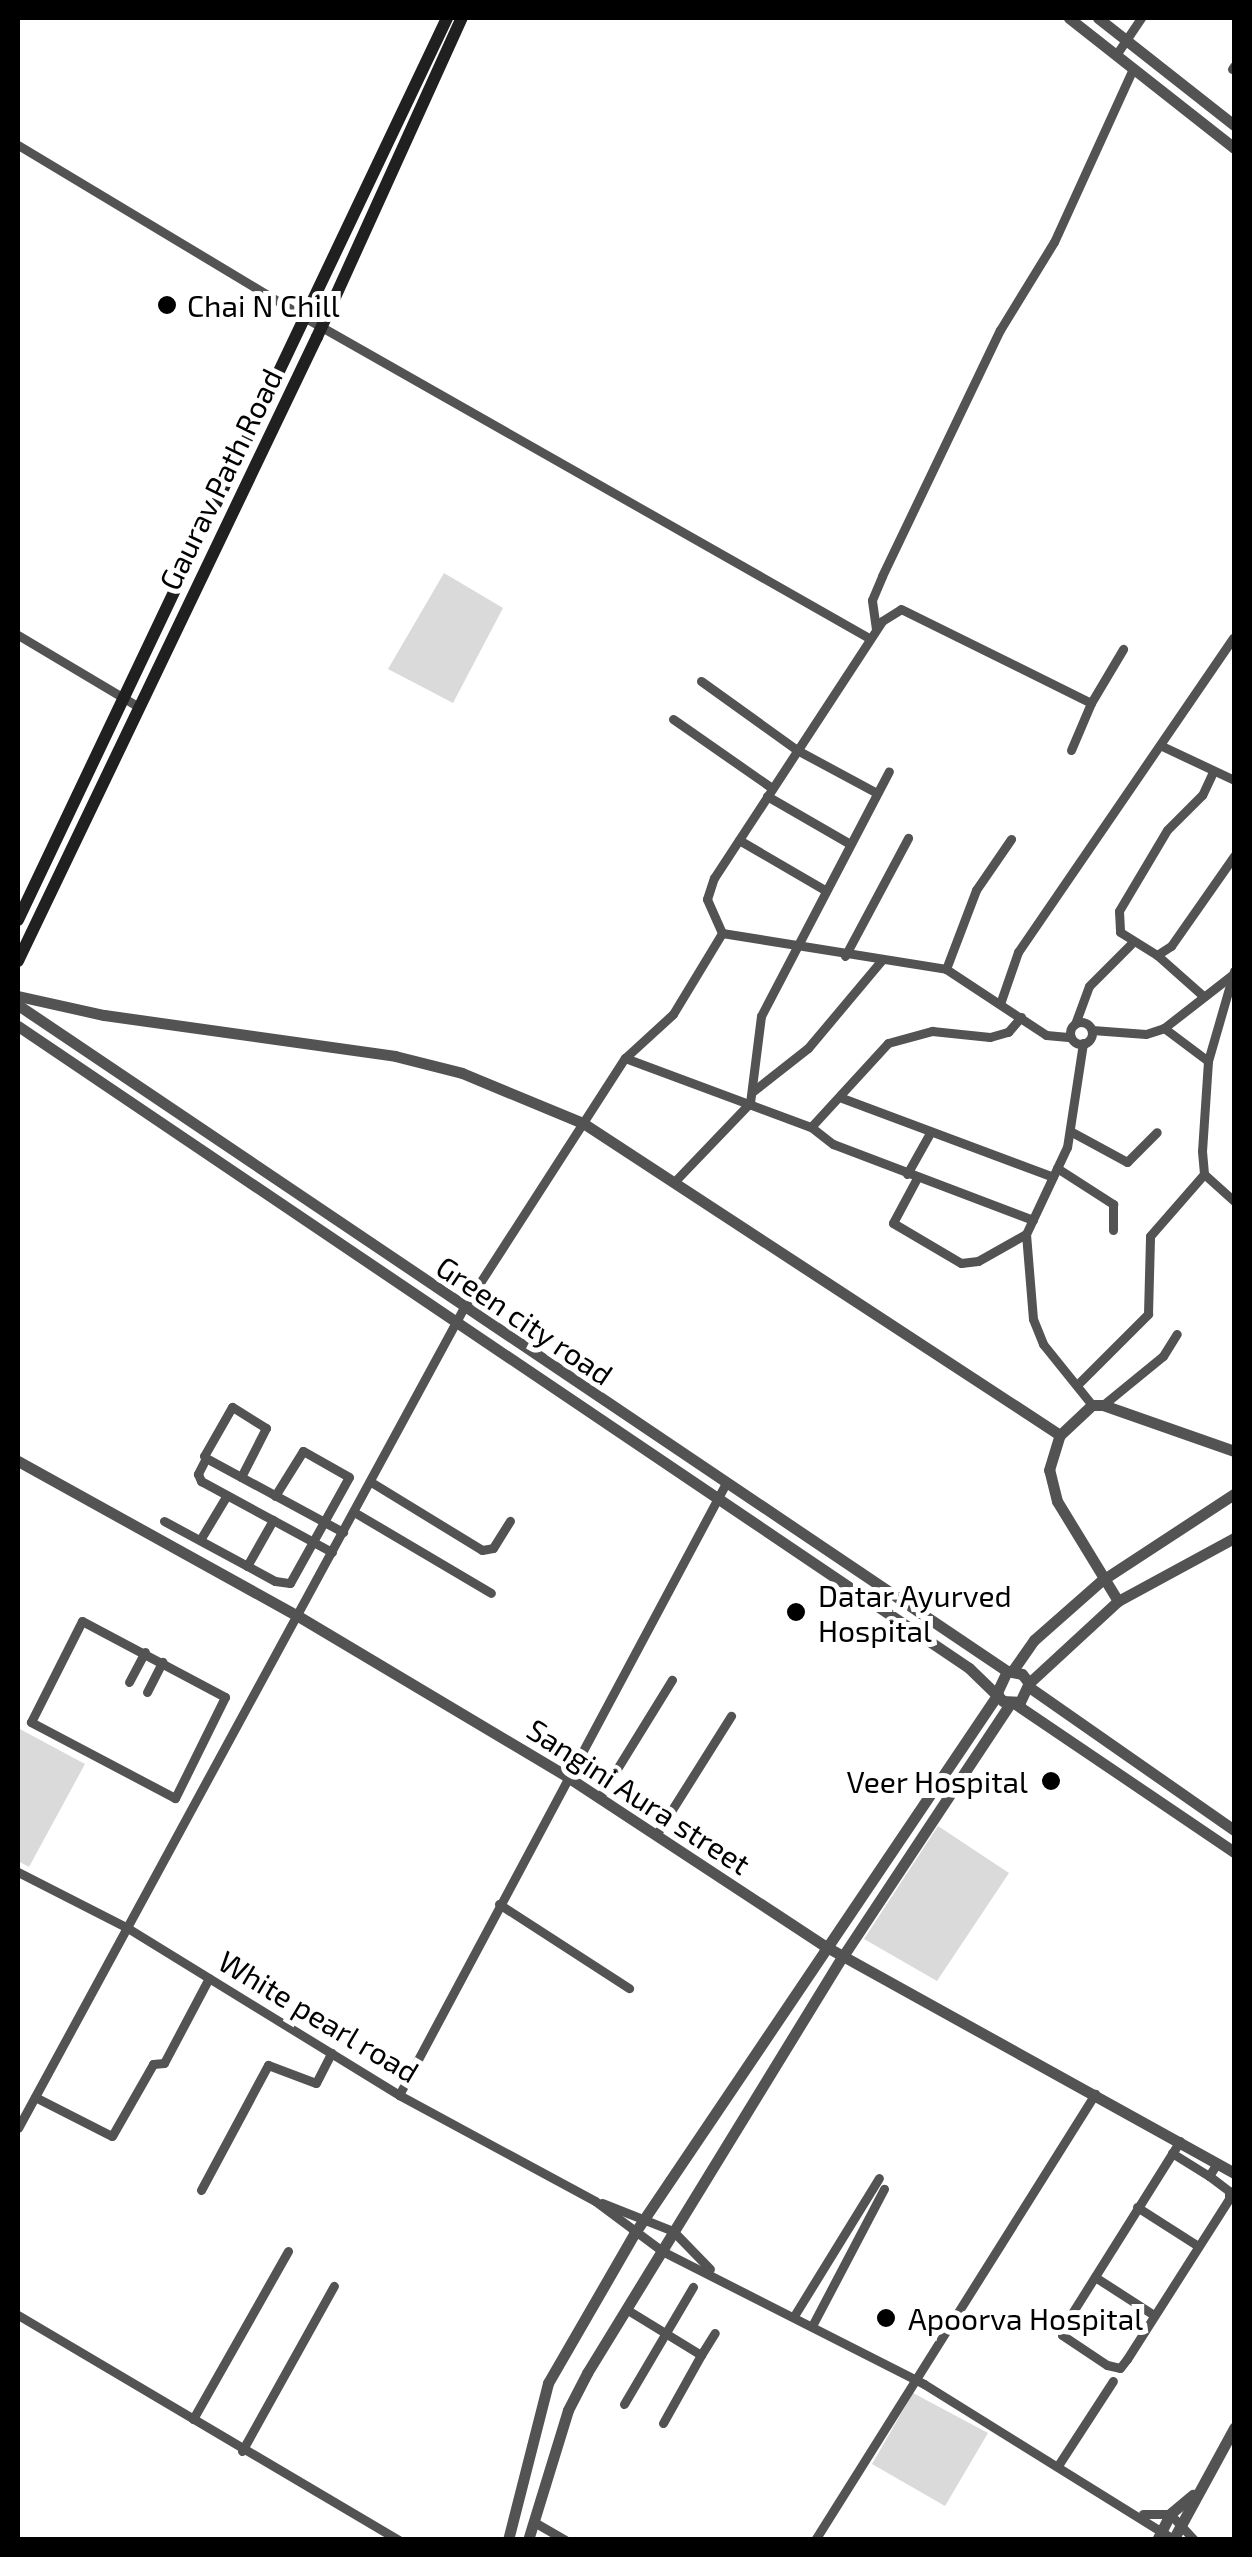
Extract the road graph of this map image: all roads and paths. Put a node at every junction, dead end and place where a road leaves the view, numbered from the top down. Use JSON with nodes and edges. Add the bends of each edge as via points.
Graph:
{"nodes":[{"id":1,"x":447,"y":18,"type":"edge"},
{"id":2,"x":462,"y":18,"type":"edge"},
{"id":3,"x":1068,"y":18,"type":"edge"},
{"id":4,"x":1098,"y":18,"type":"edge"},
{"id":5,"x":1141,"y":18,"type":"edge"},
{"id":6,"x":1129,"y":42,"type":"junction"},
{"id":7,"x":1116,"y":56,"type":"junction"},
{"id":8,"x":1133,"y":69,"type":"junction"},
{"id":9,"x":1234,"y":125,"type":"edge"},
{"id":10,"x":18,"y":145,"type":"edge"},
{"id":11,"x":1234,"y":148,"type":"edge"},
{"id":12,"x":304,"y":317,"type":"junction"},
{"id":13,"x":322,"y":327,"type":"junction"},
{"id":14,"x":873,"y":633,"type":"junction"},
{"id":15,"x":18,"y":635,"type":"edge"},
{"id":16,"x":1233,"y":638,"type":"edge"},
{"id":17,"x":1123,"y":649,"type":"dead end"},
{"id":18,"x":702,"y":681,"type":"dead end"},
{"id":19,"x":122,"y":696,"type":"junction"},
{"id":20,"x":1090,"y":702,"type":"junction"},
{"id":21,"x":138,"y":706,"type":"junction"},
{"id":22,"x":673,"y":719,"type":"dead end"},
{"id":23,"x":1164,"y":746,"type":"junction"},
{"id":24,"x":797,"y":750,"type":"junction"},
{"id":25,"x":1070,"y":750,"type":"dead end"},
{"id":26,"x":889,"y":771,"type":"dead end"},
{"id":27,"x":1212,"y":774,"type":"junction"},
{"id":28,"x":1234,"y":780,"type":"edge"},
{"id":29,"x":770,"y":792,"type":"junction"},
{"id":30,"x":877,"y":793,"type":"junction"},
{"id":31,"x":908,"y":838,"type":"dead end"},
{"id":32,"x":1012,"y":839,"type":"dead end"},
{"id":33,"x":738,"y":840,"type":"junction"},
{"id":34,"x":850,"y":844,"type":"junction"},
{"id":35,"x":1234,"y":856,"type":"edge"},
{"id":36,"x":826,"y":890,"type":"junction"},
{"id":37,"x":18,"y":920,"type":"edge"},
{"id":38,"x":722,"y":933,"type":"junction"},
{"id":39,"x":798,"y":942,"type":"junction"},
{"id":40,"x":1131,"y":944,"type":"junction"},
{"id":41,"x":1157,"y":955,"type":"junction"},
{"id":42,"x":846,"y":956,"type":"junction"},
{"id":43,"x":18,"y":960,"type":"edge"},
{"id":44,"x":881,"y":960,"type":"junction"},
{"id":45,"x":946,"y":969,"type":"junction"},
{"id":46,"x":1233,"y":973,"type":"edge"},
{"id":47,"x":1201,"y":994,"type":"junction"},
{"id":48,"x":18,"y":996,"type":"edge"},
{"id":49,"x":1001,"y":1001,"type":"junction"},
{"id":50,"x":18,"y":1005,"type":"edge"},
{"id":51,"x":1021,"y":1017,"type":"junction"},
{"id":52,"x":1074,"y":1024,"type":"junction"},
{"id":53,"x":18,"y":1026,"type":"edge"},
{"id":54,"x":1164,"y":1028,"type":"junction"},
{"id":55,"x":1092,"y":1030,"type":"junction"},
{"id":56,"x":1071,"y":1037,"type":"junction"},
{"id":57,"x":1083,"y":1044,"type":"junction"},
{"id":58,"x":625,"y":1058,"type":"junction"},
{"id":59,"x":1208,"y":1061,"type":"junction"},
{"id":60,"x":751,"y":1097,"type":"junction"},
{"id":61,"x":842,"y":1098,"type":"junction"},
{"id":62,"x":583,"y":1124,"type":"junction"},
{"id":63,"x":812,"y":1127,"type":"junction"},
{"id":64,"x":1070,"y":1131,"type":"junction"},
{"id":65,"x":1157,"y":1132,"type":"dead end"},
{"id":66,"x":930,"y":1133,"type":"junction"},
{"id":67,"x":1055,"y":1172,"type":"junction"},
{"id":68,"x":1204,"y":1174,"type":"junction"},
{"id":69,"x":912,"y":1176,"type":"junction"},
{"id":70,"x":677,"y":1180,"type":"junction"},
{"id":71,"x":1234,"y":1201,"type":"edge"},
{"id":72,"x":1033,"y":1220,"type":"junction"},
{"id":73,"x":1113,"y":1230,"type":"dead end"},
{"id":74,"x":1026,"y":1234,"type":"junction"},
{"id":75,"x":464,"y":1309,"type":"junction"},
{"id":76,"x":456,"y":1322,"type":"junction"},
{"id":77,"x":1177,"y":1334,"type":"dead end"},
{"id":78,"x":1079,"y":1383,"type":"junction"},
{"id":79,"x":1097,"y":1405,"type":"junction"},
{"id":80,"x":1060,"y":1434,"type":"junction"},
{"id":81,"x":1234,"y":1452,"type":"edge"},
{"id":82,"x":206,"y":1458,"type":"junction"},
{"id":83,"x":18,"y":1461,"type":"edge"},
{"id":84,"x":241,"y":1477,"type":"junction"},
{"id":85,"x":370,"y":1482,"type":"junction"},
{"id":86,"x":725,"y":1485,"type":"junction"},
{"id":87,"x":1234,"y":1494,"type":"edge"},
{"id":88,"x":227,"y":1495,"type":"junction"},
{"id":89,"x":276,"y":1496,"type":"junction"},
{"id":90,"x":715,"y":1502,"type":"junction"},
{"id":91,"x":354,"y":1512,"type":"junction"},
{"id":92,"x":273,"y":1520,"type":"junction"},
{"id":93,"x":164,"y":1521,"type":"dead end"},
{"id":94,"x":510,"y":1521,"type":"dead end"},
{"id":95,"x":325,"y":1523,"type":"junction"},
{"id":96,"x":343,"y":1532,"type":"junction"},
{"id":97,"x":1234,"y":1538,"type":"edge"},
{"id":98,"x":200,"y":1540,"type":"junction"},
{"id":99,"x":314,"y":1542,"type":"junction"},
{"id":100,"x":332,"y":1552,"type":"junction"},
{"id":101,"x":247,"y":1566,"type":"junction"},
{"id":102,"x":1102,"y":1580,"type":"junction"},
{"id":103,"x":491,"y":1593,"type":"dead end"},
{"id":104,"x":1118,"y":1601,"type":"junction"},
{"id":105,"x":298,"y":1616,"type":"junction"},
{"id":106,"x":144,"y":1652,"type":"junction"},
{"id":107,"x":162,"y":1662,"type":"junction"},
{"id":108,"x":1010,"y":1671,"type":"junction"},
{"id":109,"x":672,"y":1680,"type":"dead end"},
{"id":110,"x":129,"y":1682,"type":"dead end"},
{"id":111,"x":1029,"y":1685,"type":"junction"},
{"id":112,"x":147,"y":1692,"type":"dead end"},
{"id":113,"x":997,"y":1693,"type":"junction"},
{"id":114,"x":1012,"y":1704,"type":"junction"},
{"id":115,"x":730,"y":1716,"type":"dead end"},
{"id":116,"x":211,"y":1729,"type":"junction"},
{"id":117,"x":230,"y":1739,"type":"junction"},
{"id":118,"x":566,"y":1776,"type":"junction"},
{"id":119,"x":599,"y":1798,"type":"junction"},
{"id":120,"x":1234,"y":1830,"type":"edge"},
{"id":121,"x":656,"y":1835,"type":"junction"},
{"id":122,"x":1234,"y":1852,"type":"edge"},
{"id":123,"x":18,"y":1872,"type":"edge"},
{"id":124,"x":499,"y":1904,"type":"junction"},
{"id":125,"x":126,"y":1927,"type":"junction"},
{"id":126,"x":823,"y":1945,"type":"junction"},
{"id":127,"x":843,"y":1956,"type":"junction"},
{"id":128,"x":209,"y":1978,"type":"junction"},
{"id":129,"x":629,"y":1988,"type":"dead end"},
{"id":130,"x":330,"y":2053,"type":"junction"},
{"id":131,"x":1095,"y":2094,"type":"junction"},
{"id":132,"x":399,"y":2095,"type":"junction"},
{"id":133,"x":34,"y":2096,"type":"junction"},
{"id":134,"x":18,"y":2128,"type":"edge"},
{"id":135,"x":1180,"y":2141,"type":"junction"},
{"id":136,"x":1172,"y":2153,"type":"junction"},
{"id":137,"x":1217,"y":2163,"type":"junction"},
{"id":138,"x":1234,"y":2174,"type":"edge"},
{"id":139,"x":1209,"y":2176,"type":"junction"},
{"id":140,"x":879,"y":2178,"type":"dead end"},
{"id":141,"x":884,"y":2189,"type":"dead end"},
{"id":142,"x":201,"y":2190,"type":"dead end"},
{"id":143,"x":595,"y":2201,"type":"junction"},
{"id":144,"x":1137,"y":2208,"type":"junction"},
{"id":145,"x":646,"y":2216,"type":"junction"},
{"id":146,"x":673,"y":2232,"type":"junction"},
{"id":147,"x":634,"y":2234,"type":"junction"},
{"id":148,"x":1198,"y":2246,"type":"junction"},
{"id":149,"x":662,"y":2250,"type":"junction"},
{"id":150,"x":288,"y":2251,"type":"dead end"},
{"id":151,"x":716,"y":2276,"type":"junction"},
{"id":152,"x":1095,"y":2277,"type":"junction"},
{"id":153,"x":334,"y":2286,"type":"dead end"},
{"id":154,"x":693,"y":2287,"type":"dead end"},
{"id":155,"x":626,"y":2310,"type":"junction"},
{"id":156,"x":18,"y":2314,"type":"edge"},
{"id":157,"x":1154,"y":2315,"type":"junction"},
{"id":158,"x":794,"y":2316,"type":"junction"},
{"id":159,"x":812,"y":2326,"type":"junction"},
{"id":160,"x":665,"y":2333,"type":"junction"},
{"id":161,"x":714,"y":2333,"type":"dead end"},
{"id":162,"x":701,"y":2355,"type":"junction"},
{"id":163,"x":912,"y":2378,"type":"junction"},
{"id":164,"x":1113,"y":2382,"type":"dead end"},
{"id":165,"x":624,"y":2404,"type":"dead end"},
{"id":166,"x":194,"y":2419,"type":"junction"},
{"id":167,"x":662,"y":2423,"type":"dead end"},
{"id":168,"x":1234,"y":2428,"type":"edge"},
{"id":169,"x":242,"y":2451,"type":"junction"},
{"id":170,"x":1060,"y":2464,"type":"junction"},
{"id":171,"x":1192,"y":2495,"type":"junction"},
{"id":172,"x":1143,"y":2514,"type":"junction"},
{"id":173,"x":1170,"y":2514,"type":"junction"},
{"id":174,"x":534,"y":2522,"type":"junction"},
{"id":175,"x":1184,"y":2523,"type":"junction"},
{"id":176,"x":1158,"y":2535,"type":"edge"},
{"id":177,"x":1174,"y":2539,"type":"edge"},
{"id":178,"x":398,"y":2540,"type":"edge"},
{"id":179,"x":508,"y":2540,"type":"edge"},
{"id":180,"x":528,"y":2540,"type":"edge"},
{"id":181,"x":565,"y":2540,"type":"edge"},
{"id":182,"x":815,"y":2540,"type":"edge"},
{"id":183,"x":1194,"y":2540,"type":"edge"}],
"edges":[{"from":1,"to":12,"type":"main road","name":"Gaurav Path Road"},
{"from":2,"to":13,"type":"main road","name":"Gaurav Path Road"},
{"from":3,"to":7,"type":"street"},
{"from":4,"to":6,"type":"street"},
{"from":5,"to":6,"type":"street"},
{"from":6,"to":7,"type":"street"},
{"from":6,"to":9,"type":"street"},
{"from":7,"to":8,"type":"street"},
{"from":8,"to":11,"type":"street"},
{"from":8,"to":14,"type":"street","via":[[1054,242],[1000,330],[882,576],[872,600]]},
{"from":10,"to":12,"type":"street"},
{"from":12,"to":13,"type":"street"},
{"from":12,"to":19,"type":"main road","name":"Gaurav Path Road"},
{"from":13,"to":14,"type":"street"},
{"from":13,"to":21,"type":"main road","name":"Gaurav Path Road"},
{"from":14,"to":20,"type":"street","via":[[902,609]]},
{"from":14,"to":24,"type":"street"},
{"from":15,"to":19,"type":"street"},
{"from":16,"to":23,"type":"street"},
{"from":17,"to":20,"type":"street"},
{"from":18,"to":24,"type":"street"},
{"from":19,"to":21,"type":"street"},
{"from":19,"to":37,"type":"main road","name":"Gaurav Path Road"},
{"from":20,"to":25,"type":"street"},
{"from":21,"to":43,"type":"main road","name":"Gaurav Path Road"},
{"from":22,"to":29,"type":"street"},
{"from":23,"to":27,"type":"street"},
{"from":23,"to":49,"type":"street","via":[[1018,952]]},
{"from":24,"to":29,"type":"street"},
{"from":24,"to":30,"type":"street"},
{"from":26,"to":30,"type":"street"},
{"from":27,"to":28,"type":"street"},
{"from":27,"to":40,"type":"street","via":[[1202,795],[1167,830],[1119,910],[1120,932]]},
{"from":29,"to":33,"type":"street"},
{"from":29,"to":34,"type":"street"},
{"from":30,"to":34,"type":"street"},
{"from":31,"to":42,"type":"street"},
{"from":32,"to":45,"type":"street","via":[[976,890]]},
{"from":33,"to":36,"type":"street"},
{"from":33,"to":38,"type":"street","via":[[707,899]]},
{"from":34,"to":36,"type":"street"},
{"from":35,"to":41,"type":"street","via":[[1171,946]]},
{"from":36,"to":39,"type":"street"},
{"from":38,"to":39,"type":"street"},
{"from":38,"to":58,"type":"street","via":[[673,1014]]},
{"from":39,"to":42,"type":"street"},
{"from":39,"to":60,"type":"street","via":[[761,1016]]},
{"from":40,"to":41,"type":"street"},
{"from":40,"to":52,"type":"street","via":[[1088,986]]},
{"from":41,"to":47,"type":"street"},
{"from":42,"to":44,"type":"street"},
{"from":44,"to":45,"type":"street"},
{"from":44,"to":60,"type":"street","via":[[808,1048]]},
{"from":45,"to":49,"type":"street"},
{"from":46,"to":47,"type":"street"},
{"from":46,"to":59,"type":"street"},
{"from":47,"to":54,"type":"street"},
{"from":48,"to":62,"type":"street","via":[[104,1015],[395,1056],[462,1073]]},
{"from":49,"to":51,"type":"street"},
{"from":50,"to":75,"type":"street","name":"Green city road"},
{"from":51,"to":56,"type":"street","via":[[1046,1034]]},
{"from":51,"to":61,"type":"street","via":[[1008,1032],[990,1038],[932,1032],[888,1043]]},
{"from":52,"to":55,"type":"street"},
{"from":52,"to":56,"type":"street"},
{"from":53,"to":76,"type":"street","name":"Green city road"},
{"from":54,"to":55,"type":"street","via":[[1146,1034]]},
{"from":54,"to":59,"type":"street"},
{"from":55,"to":57,"type":"street"},
{"from":56,"to":57,"type":"street"},
{"from":57,"to":64,"type":"street"},
{"from":58,"to":60,"type":"street"},
{"from":58,"to":62,"type":"street"},
{"from":59,"to":68,"type":"street"},
{"from":60,"to":63,"type":"street"},
{"from":60,"to":70,"type":"street"},
{"from":61,"to":63,"type":"street"},
{"from":61,"to":66,"type":"street"},
{"from":62,"to":70,"type":"street"},
{"from":62,"to":75,"type":"street"},
{"from":63,"to":69,"type":"street","via":[[833,1144]]},
{"from":64,"to":65,"type":"street","via":[[1127,1162]]},
{"from":64,"to":67,"type":"street"},
{"from":66,"to":67,"type":"street"},
{"from":66,"to":69,"type":"street"},
{"from":67,"to":72,"type":"street"},
{"from":67,"to":73,"type":"street","via":[[1113,1204]]},
{"from":68,"to":71,"type":"street"},
{"from":68,"to":78,"type":"street","via":[[1150,1236],[1148,1314]]},
{"from":69,"to":72,"type":"street"},
{"from":69,"to":74,"type":"street","via":[[893,1223],[961,1263],[978,1261]]},
{"from":70,"to":80,"type":"street","via":[[929,1354]]},
{"from":72,"to":74,"type":"street"},
{"from":74,"to":78,"type":"street","via":[[1033,1319],[1044,1344]]},
{"from":75,"to":76,"type":"street"},
{"from":75,"to":86,"type":"street","name":"Green city road"},
{"from":76,"to":85,"type":"street"},
{"from":76,"to":90,"type":"street","name":"Green city road"},
{"from":77,"to":79,"type":"street","via":[[1163,1356]]},
{"from":78,"to":79,"type":"street"},
{"from":79,"to":80,"type":"street"},
{"from":79,"to":81,"type":"street"},
{"from":80,"to":102,"type":"street","via":[[1049,1470],[1056,1501]]},
{"from":82,"to":84,"type":"street"},
{"from":82,"to":84,"type":"street","via":[[204,1451],[234,1407],[266,1428]]},
{"from":82,"to":88,"type":"street","via":[[198,1479]]},
{"from":83,"to":105,"type":"street","name":"Sangini Aura street"},
{"from":84,"to":89,"type":"street"},
{"from":85,"to":91,"type":"street"},
{"from":85,"to":94,"type":"street","via":[[482,1550],[494,1548]]},
{"from":86,"to":90,"type":"street"},
{"from":86,"to":108,"type":"street","name":"Green city road"},
{"from":87,"to":102,"type":"street"},
{"from":88,"to":92,"type":"street"},
{"from":88,"to":98,"type":"street"},
{"from":89,"to":95,"type":"street"},
{"from":89,"to":95,"type":"street","via":[[298,1454],[308,1450],[350,1476]]},
{"from":90,"to":113,"type":"street","name":"Green city road","via":[[970,1668]]},
{"from":90,"to":118,"type":"street"},
{"from":91,"to":96,"type":"street"},
{"from":91,"to":103,"type":"street"},
{"from":92,"to":99,"type":"street"},
{"from":92,"to":101,"type":"street"},
{"from":93,"to":98,"type":"street"},
{"from":95,"to":96,"type":"street"},
{"from":95,"to":99,"type":"street"},
{"from":96,"to":100,"type":"street"},
{"from":97,"to":104,"type":"street"},
{"from":98,"to":101,"type":"street"},
{"from":99,"to":100,"type":"street"},
{"from":99,"to":101,"type":"street","via":[[290,1583]]},
{"from":100,"to":105,"type":"street"},
{"from":102,"to":104,"type":"street"},
{"from":102,"to":108,"type":"street","via":[[1034,1640]]},
{"from":104,"to":111,"type":"street"},
{"from":105,"to":117,"type":"street"},
{"from":105,"to":118,"type":"street","name":"Sangini Aura street"},
{"from":106,"to":107,"type":"street"},
{"from":106,"to":110,"type":"street"},
{"from":106,"to":116,"type":"street","via":[[82,1622],[31,1722],[172,1799]]},
{"from":107,"to":112,"type":"street"},
{"from":107,"to":116,"type":"street","via":[[224,1695]]},
{"from":108,"to":111,"type":"street","name":"Green city road"},
{"from":108,"to":113,"type":"street"},
{"from":109,"to":119,"type":"street"},
{"from":111,"to":114,"type":"street"},
{"from":111,"to":120,"type":"street","name":"Green city road"},
{"from":113,"to":114,"type":"street","name":"Green city road"},
{"from":113,"to":126,"type":"street"},
{"from":114,"to":122,"type":"street","name":"Green city road"},
{"from":114,"to":127,"type":"street"},
{"from":115,"to":121,"type":"street"},
{"from":116,"to":117,"type":"street"},
{"from":117,"to":125,"type":"street"},
{"from":118,"to":119,"type":"street","name":"Sangini Aura street"},
{"from":118,"to":124,"type":"street"},
{"from":119,"to":121,"type":"street","name":"Sangini Aura street"},
{"from":121,"to":126,"type":"street","name":"Sangini Aura street"},
{"from":123,"to":125,"type":"street","name":"White pearl road"},
{"from":124,"to":129,"type":"street"},
{"from":124,"to":132,"type":"street"},
{"from":125,"to":128,"type":"street","name":"White pearl road"},
{"from":125,"to":133,"type":"street"},
{"from":126,"to":127,"type":"street","name":"Sangini Aura street"},
{"from":126,"to":145,"type":"street"},
{"from":127,"to":131,"type":"street","name":"Sangini Aura street"},
{"from":127,"to":146,"type":"street"},
{"from":128,"to":130,"type":"street","name":"White pearl road"},
{"from":128,"to":133,"type":"street","via":[[164,2063],[153,2064],[112,2136]]},
{"from":130,"to":132,"type":"street","name":"White pearl road"},
{"from":130,"to":142,"type":"street","via":[[316,2083],[268,2065]]},
{"from":131,"to":135,"type":"street","name":"Sangini Aura street"},
{"from":131,"to":163,"type":"street"},
{"from":132,"to":143,"type":"street","name":"White pearl road"},
{"from":133,"to":134,"type":"street"},
{"from":135,"to":136,"type":"street"},
{"from":135,"to":137,"type":"street","name":"Sangini Aura street"},
{"from":136,"to":139,"type":"street"},
{"from":136,"to":144,"type":"street"},
{"from":137,"to":138,"type":"street","name":"Sangini Aura street"},
{"from":137,"to":139,"type":"street"},
{"from":139,"to":148,"type":"street","via":[[1230,2191]]},
{"from":140,"to":158,"type":"street"},
{"from":141,"to":159,"type":"street"},
{"from":143,"to":145,"type":"street"},
{"from":143,"to":147,"type":"street"},
{"from":144,"to":148,"type":"street"},
{"from":144,"to":152,"type":"street"},
{"from":145,"to":146,"type":"street"},
{"from":145,"to":147,"type":"street"},
{"from":146,"to":149,"type":"street"},
{"from":146,"to":151,"type":"street"},
{"from":147,"to":149,"type":"street"},
{"from":147,"to":179,"type":"street","via":[[548,2383]]},
{"from":148,"to":157,"type":"street"},
{"from":149,"to":151,"type":"street"},
{"from":149,"to":155,"type":"street"},
{"from":150,"to":166,"type":"street"},
{"from":151,"to":158,"type":"street"},
{"from":152,"to":157,"type":"street"},
{"from":152,"to":157,"type":"street","via":[[1064,2326],[1062,2335],[1076,2346],[1120,2368]]},
{"from":153,"to":169,"type":"street"},
{"from":154,"to":160,"type":"street"},
{"from":155,"to":160,"type":"street"},
{"from":155,"to":174,"type":"street","via":[[568,2410]]},
{"from":156,"to":166,"type":"street"},
{"from":158,"to":159,"type":"street"},
{"from":159,"to":163,"type":"street"},
{"from":160,"to":162,"type":"street"},
{"from":160,"to":165,"type":"street"},
{"from":161,"to":162,"type":"street"},
{"from":162,"to":167,"type":"street"},
{"from":163,"to":170,"type":"street"},
{"from":163,"to":182,"type":"street"},
{"from":164,"to":170,"type":"street"},
{"from":166,"to":169,"type":"street"},
{"from":168,"to":171,"type":"street"},
{"from":169,"to":178,"type":"street"},
{"from":170,"to":172,"type":"street"},
{"from":171,"to":173,"type":"street"},
{"from":171,"to":175,"type":"street"},
{"from":172,"to":173,"type":"street"},
{"from":172,"to":176,"type":"street"},
{"from":173,"to":175,"type":"street"},
{"from":173,"to":176,"type":"street"},
{"from":174,"to":180,"type":"street"},
{"from":174,"to":181,"type":"street"},
{"from":175,"to":177,"type":"street"},
{"from":175,"to":183,"type":"street"},
{"from":176,"to":177,"type":"street"}]}
